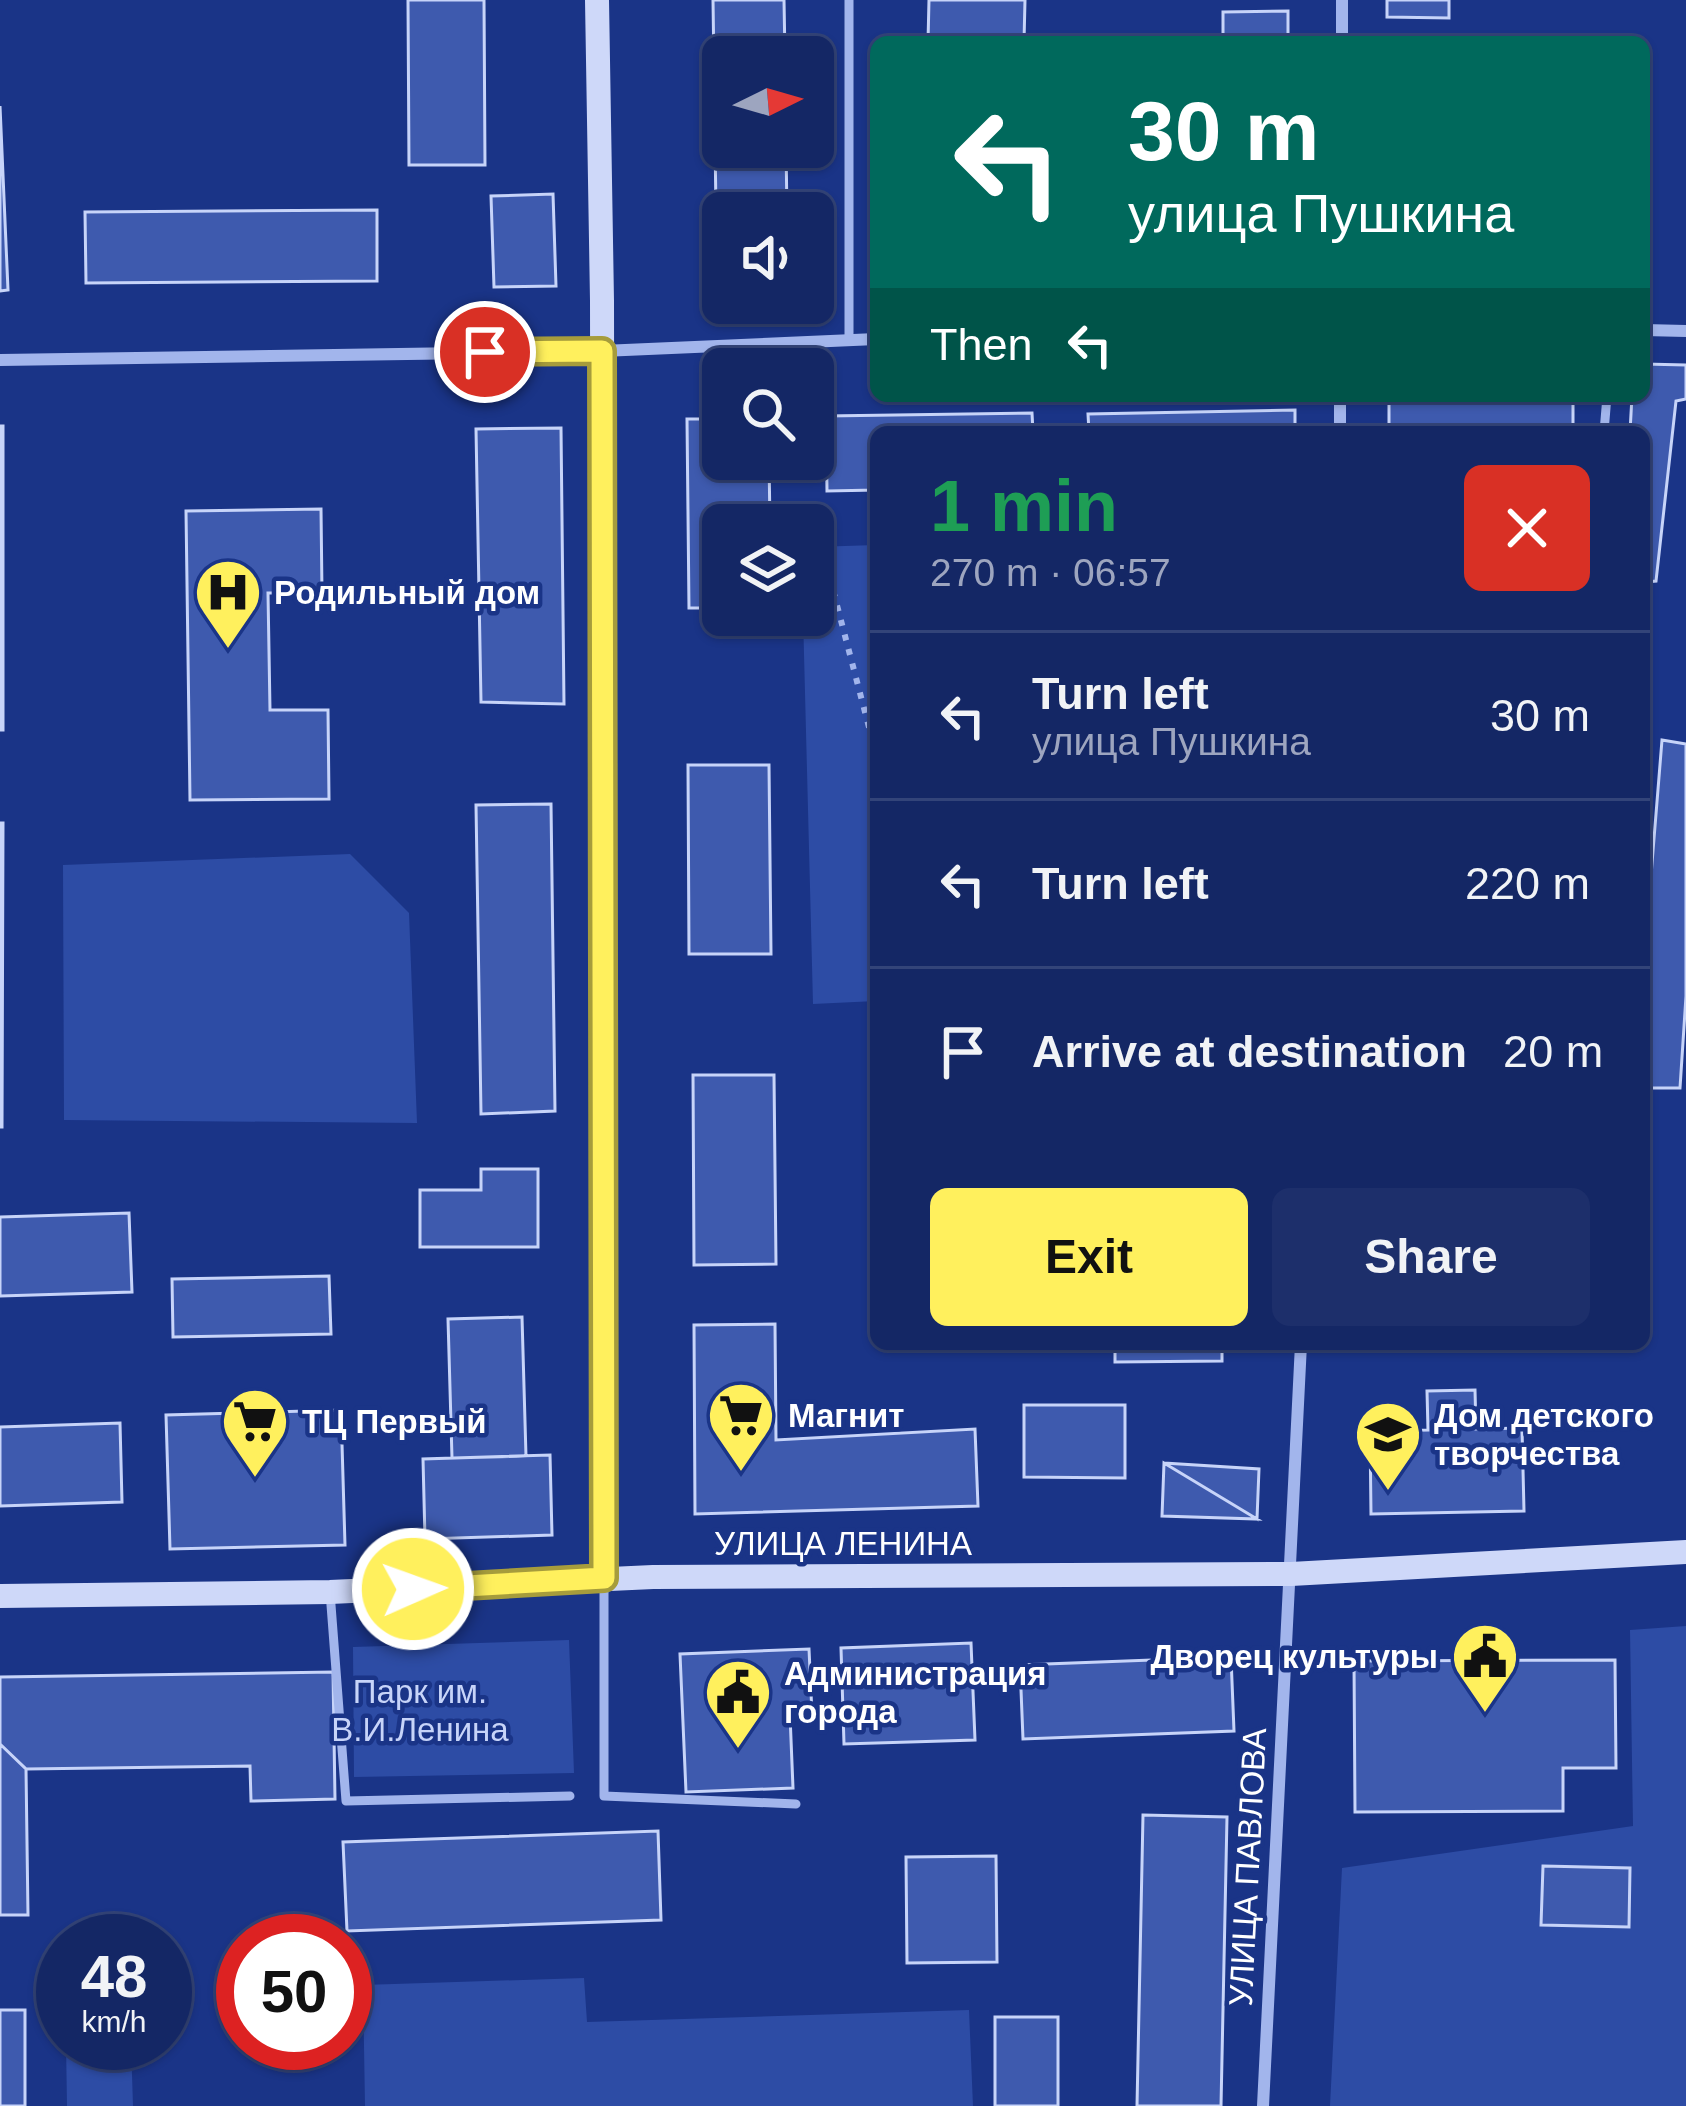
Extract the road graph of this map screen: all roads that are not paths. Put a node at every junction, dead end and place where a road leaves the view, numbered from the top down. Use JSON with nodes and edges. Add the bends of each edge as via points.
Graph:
{"nodes":[{"id":1,"x":597,"y":0,"type":"edge"},
{"id":2,"x":849,"y":0,"type":"edge"},
{"id":3,"x":1342,"y":0,"type":"edge"},
{"id":4,"x":1342,"y":36,"type":"edge"},
{"id":5,"x":1650,"y":330,"type":"edge"},
{"id":6,"x":1686,"y":331,"type":"edge"},
{"id":7,"x":870,"y":339,"type":"edge"},
{"id":8,"x":849,"y":340,"type":"junction"},
{"id":9,"x":602,"y":351,"type":"junction"},
{"id":10,"x":0,"y":360,"type":"edge"},
{"id":11,"x":1301,"y":1350,"type":"edge"},
{"id":12,"x":1686,"y":1552,"type":"edge"},
{"id":13,"x":1291,"y":1574,"type":"junction"},
{"id":14,"x":604,"y":1578,"type":"junction"},
{"id":15,"x":330,"y":1592,"type":"junction"},
{"id":16,"x":0,"y":1596,"type":"edge"},
{"id":17,"x":570,"y":1796,"type":"dead end"},
{"id":18,"x":796,"y":1804,"type":"dead end"},
{"id":19,"x":1263,"y":2106,"type":"edge"}],
"edges":[{"from":1,"to":9,"type":"main road"},
{"from":2,"to":8,"type":"lane"},
{"from":3,"to":4,"type":"street"},
{"from":5,"to":6,"type":"street"},
{"from":7,"to":8,"type":"street"},
{"from":8,"to":9,"type":"street"},
{"from":9,"to":10,"type":"street"},
{"from":9,"to":14,"type":"main road"},
{"from":11,"to":13,"type":"street","name":"УЛИЦА ПАВЛОВА"},
{"from":12,"to":13,"type":"main road","name":"УЛИЦА ЛЕНИНА"},
{"from":13,"to":14,"type":"main road","name":"УЛИЦА ЛЕНИНА"},
{"from":13,"to":19,"type":"street","name":"УЛИЦА ПАВЛОВА"},
{"from":14,"to":15,"type":"main road","name":"УЛИЦА ЛЕНИНА"},
{"from":14,"to":18,"type":"lane","via":[[604,1796]]},
{"from":15,"to":16,"type":"main road","name":"УЛИЦА ЛЕНИНА"},
{"from":15,"to":17,"type":"lane","via":[[346,1801]]}]}
